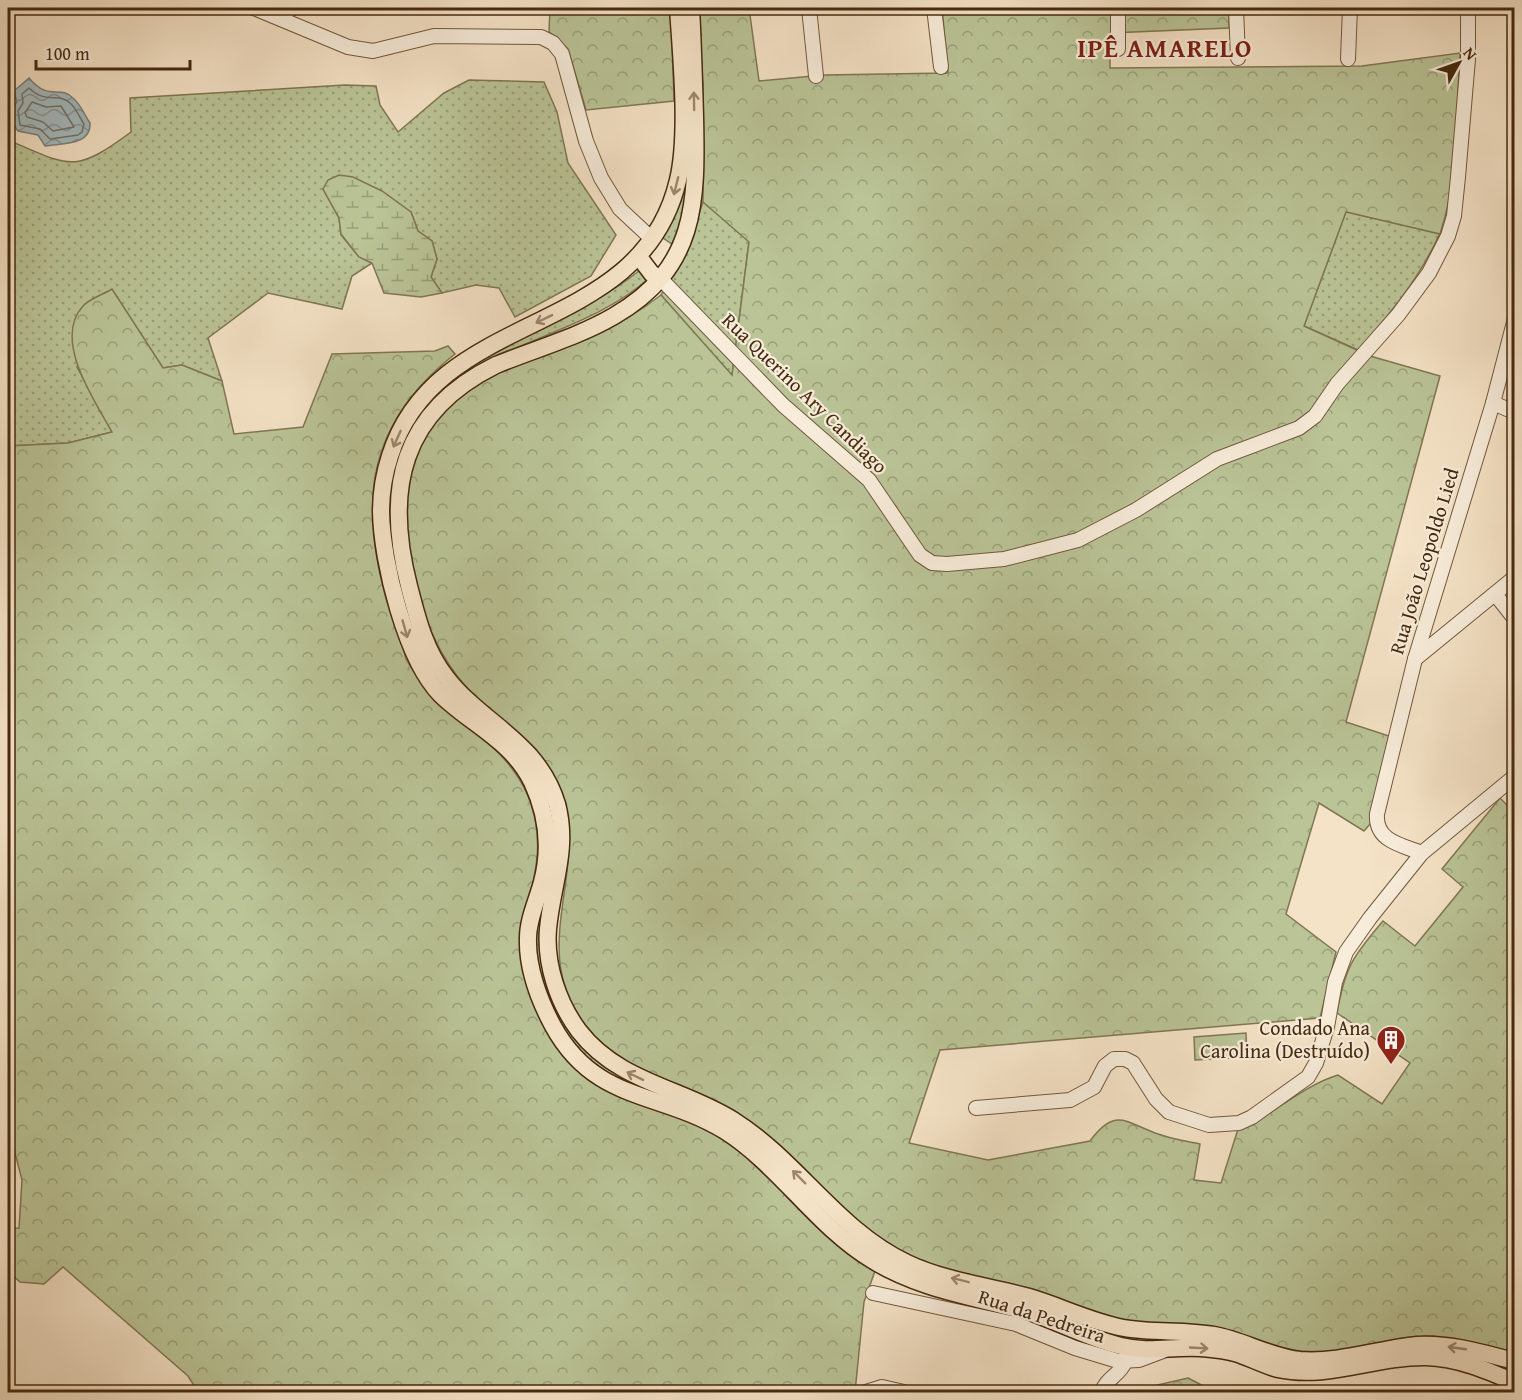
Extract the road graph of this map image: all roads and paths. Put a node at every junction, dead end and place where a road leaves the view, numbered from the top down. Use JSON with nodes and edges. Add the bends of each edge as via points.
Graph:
{"nodes":[{"id":1,"x":254,"y":8,"type":"edge"},
{"id":2,"x":293,"y":8,"type":"edge"},
{"id":3,"x":678,"y":8,"type":"edge"},
{"id":4,"x":691,"y":8,"type":"edge"},
{"id":5,"x":809,"y":8,"type":"edge"},
{"id":6,"x":934,"y":8,"type":"edge"},
{"id":7,"x":1118,"y":8,"type":"edge"},
{"id":8,"x":1236,"y":8,"type":"edge"},
{"id":9,"x":1350,"y":8,"type":"edge"},
{"id":10,"x":1468,"y":8,"type":"edge"},
{"id":11,"x":274,"y":16,"type":"junction"},
{"id":12,"x":1118,"y":49,"type":"dead end"},
{"id":13,"x":1238,"y":58,"type":"dead end"},
{"id":14,"x":1348,"y":58,"type":"dead end"},
{"id":15,"x":941,"y":67,"type":"dead end"},
{"id":16,"x":816,"y":76,"type":"dead end"},
{"id":17,"x":652,"y":239,"type":"junction"},
{"id":18,"x":639,"y":257,"type":"junction"},
{"id":19,"x":675,"y":257,"type":"junction"},
{"id":20,"x":660,"y":278,"type":"junction"},
{"id":21,"x":1515,"y":322,"type":"edge"},
{"id":22,"x":1493,"y":403,"type":"junction"},
{"id":23,"x":1515,"y":412,"type":"edge"},
{"id":24,"x":1515,"y":578,"type":"edge"},
{"id":25,"x":1495,"y":594,"type":"junction"},
{"id":26,"x":1515,"y":618,"type":"edge"},
{"id":27,"x":1415,"y":659,"type":"junction"},
{"id":28,"x":1515,"y":777,"type":"edge"},
{"id":29,"x":1422,"y":853,"type":"junction"},
{"id":30,"x":976,"y":1108,"type":"dead end"},
{"id":31,"x":873,"y":1293,"type":"dead end"},
{"id":32,"x":1186,"y":1333,"type":"junction"},
{"id":33,"x":1081,"y":1343,"type":"junction"},
{"id":34,"x":1163,"y":1351,"type":"junction"},
{"id":35,"x":1515,"y":1361,"type":"edge"},
{"id":36,"x":1125,"y":1362,"type":"junction"},
{"id":37,"x":1515,"y":1382,"type":"edge"},
{"id":38,"x":866,"y":1392,"type":"edge"},
{"id":39,"x":904,"y":1392,"type":"edge"},
{"id":40,"x":1102,"y":1392,"type":"edge"}],
"edges":[{"from":1,"to":11,"type":"street"},
{"from":2,"to":11,"type":"street"},
{"from":3,"to":17,"type":"main road","one_way":true,"via":[[681,166],[674,197]]},
{"from":19,"to":4,"type":"main road","one_way":true,"via":[[688,231],[696,181]]},
{"from":5,"to":16,"type":"street"},
{"from":6,"to":15,"type":"street"},
{"from":7,"to":12,"type":"street"},
{"from":8,"to":13,"type":"street"},
{"from":9,"to":14,"type":"street"},
{"from":10,"to":20,"type":"street","name":"Rua Querino Ary Candiago","via":[[1468,59],[1454,216],[1441,254],[1429,273],[1314,416],[1299,428],[1217,459],[1136,510],[1078,540],[1004,559],[932,563],[920,555],[870,480],[783,405]]},
{"from":11,"to":17,"type":"street","via":[[348,47],[373,51],[434,36],[541,37],[553,43],[568,70],[586,141],[601,178],[620,209]]},
{"from":17,"to":18,"type":"main road"},
{"from":17,"to":19,"type":"main road"},
{"from":18,"to":20,"type":"main road"},
{"from":18,"to":33,"type":"main road","one_way":true,"via":[[591,296],[473,354],[440,378],[406,420],[384,478],[381,512],[386,551],[418,665],[437,691],[512,753],[530,779],[543,811],[547,860],[528,933],[531,965],[545,1011],[565,1046],[591,1072],[622,1090],[691,1114],[728,1133],[761,1159],[843,1239],[872,1260],[912,1281],[1040,1316]]},
{"from":19,"to":20,"type":"main road"},
{"from":32,"to":20,"type":"main road","one_way":true,"via":[[1121,1327],[909,1264],[852,1229],[744,1128],[603,1057],[563,1005],[552,972],[548,941],[562,861],[562,829],[556,804],[549,783],[532,758],[510,734],[458,691],[433,659],[401,557],[397,501],[414,439],[449,396],[479,373],[614,316]]},
{"from":21,"to":22,"type":"street","name":"Rua João Leopoldo Lied"},
{"from":22,"to":23,"type":"street"},
{"from":22,"to":27,"type":"street","name":"Rua João Leopoldo Lied"},
{"from":24,"to":25,"type":"street"},
{"from":25,"to":26,"type":"street"},
{"from":25,"to":27,"type":"street"},
{"from":27,"to":29,"type":"street","name":"Rua João Leopoldo Lied","via":[[1376,825],[1382,835]]},
{"from":28,"to":29,"type":"street"},
{"from":29,"to":30,"type":"street","via":[[1346,952],[1321,1045],[1308,1077],[1252,1117],[1222,1126],[1176,1115],[1156,1099],[1133,1063],[1125,1059],[1114,1059],[1105,1066],[1094,1087],[1070,1100]]},
{"from":31,"to":33,"type":"street","name":"Rua da Pedreira","via":[[1016,1324]]},
{"from":32,"to":33,"type":"main road","via":[[1155,1342],[1099,1334]]},
{"from":35,"to":32,"type":"main road","one_way":true,"via":[[1467,1349],[1419,1345],[1327,1360],[1301,1360],[1280,1357],[1225,1337]]},
{"from":33,"to":34,"type":"main road"},
{"from":33,"to":36,"type":"street","name":"Rua da Pedreira"},
{"from":34,"to":36,"type":"street","name":"Rua da Pedreira"},
{"from":34,"to":37,"type":"main road","one_way":true,"via":[[1196,1348],[1233,1352],[1279,1369],[1309,1372],[1426,1357],[1477,1366]]},
{"from":36,"to":40,"type":"street"},
{"from":38,"to":39,"type":"street","via":[[882,1387]]}]}
